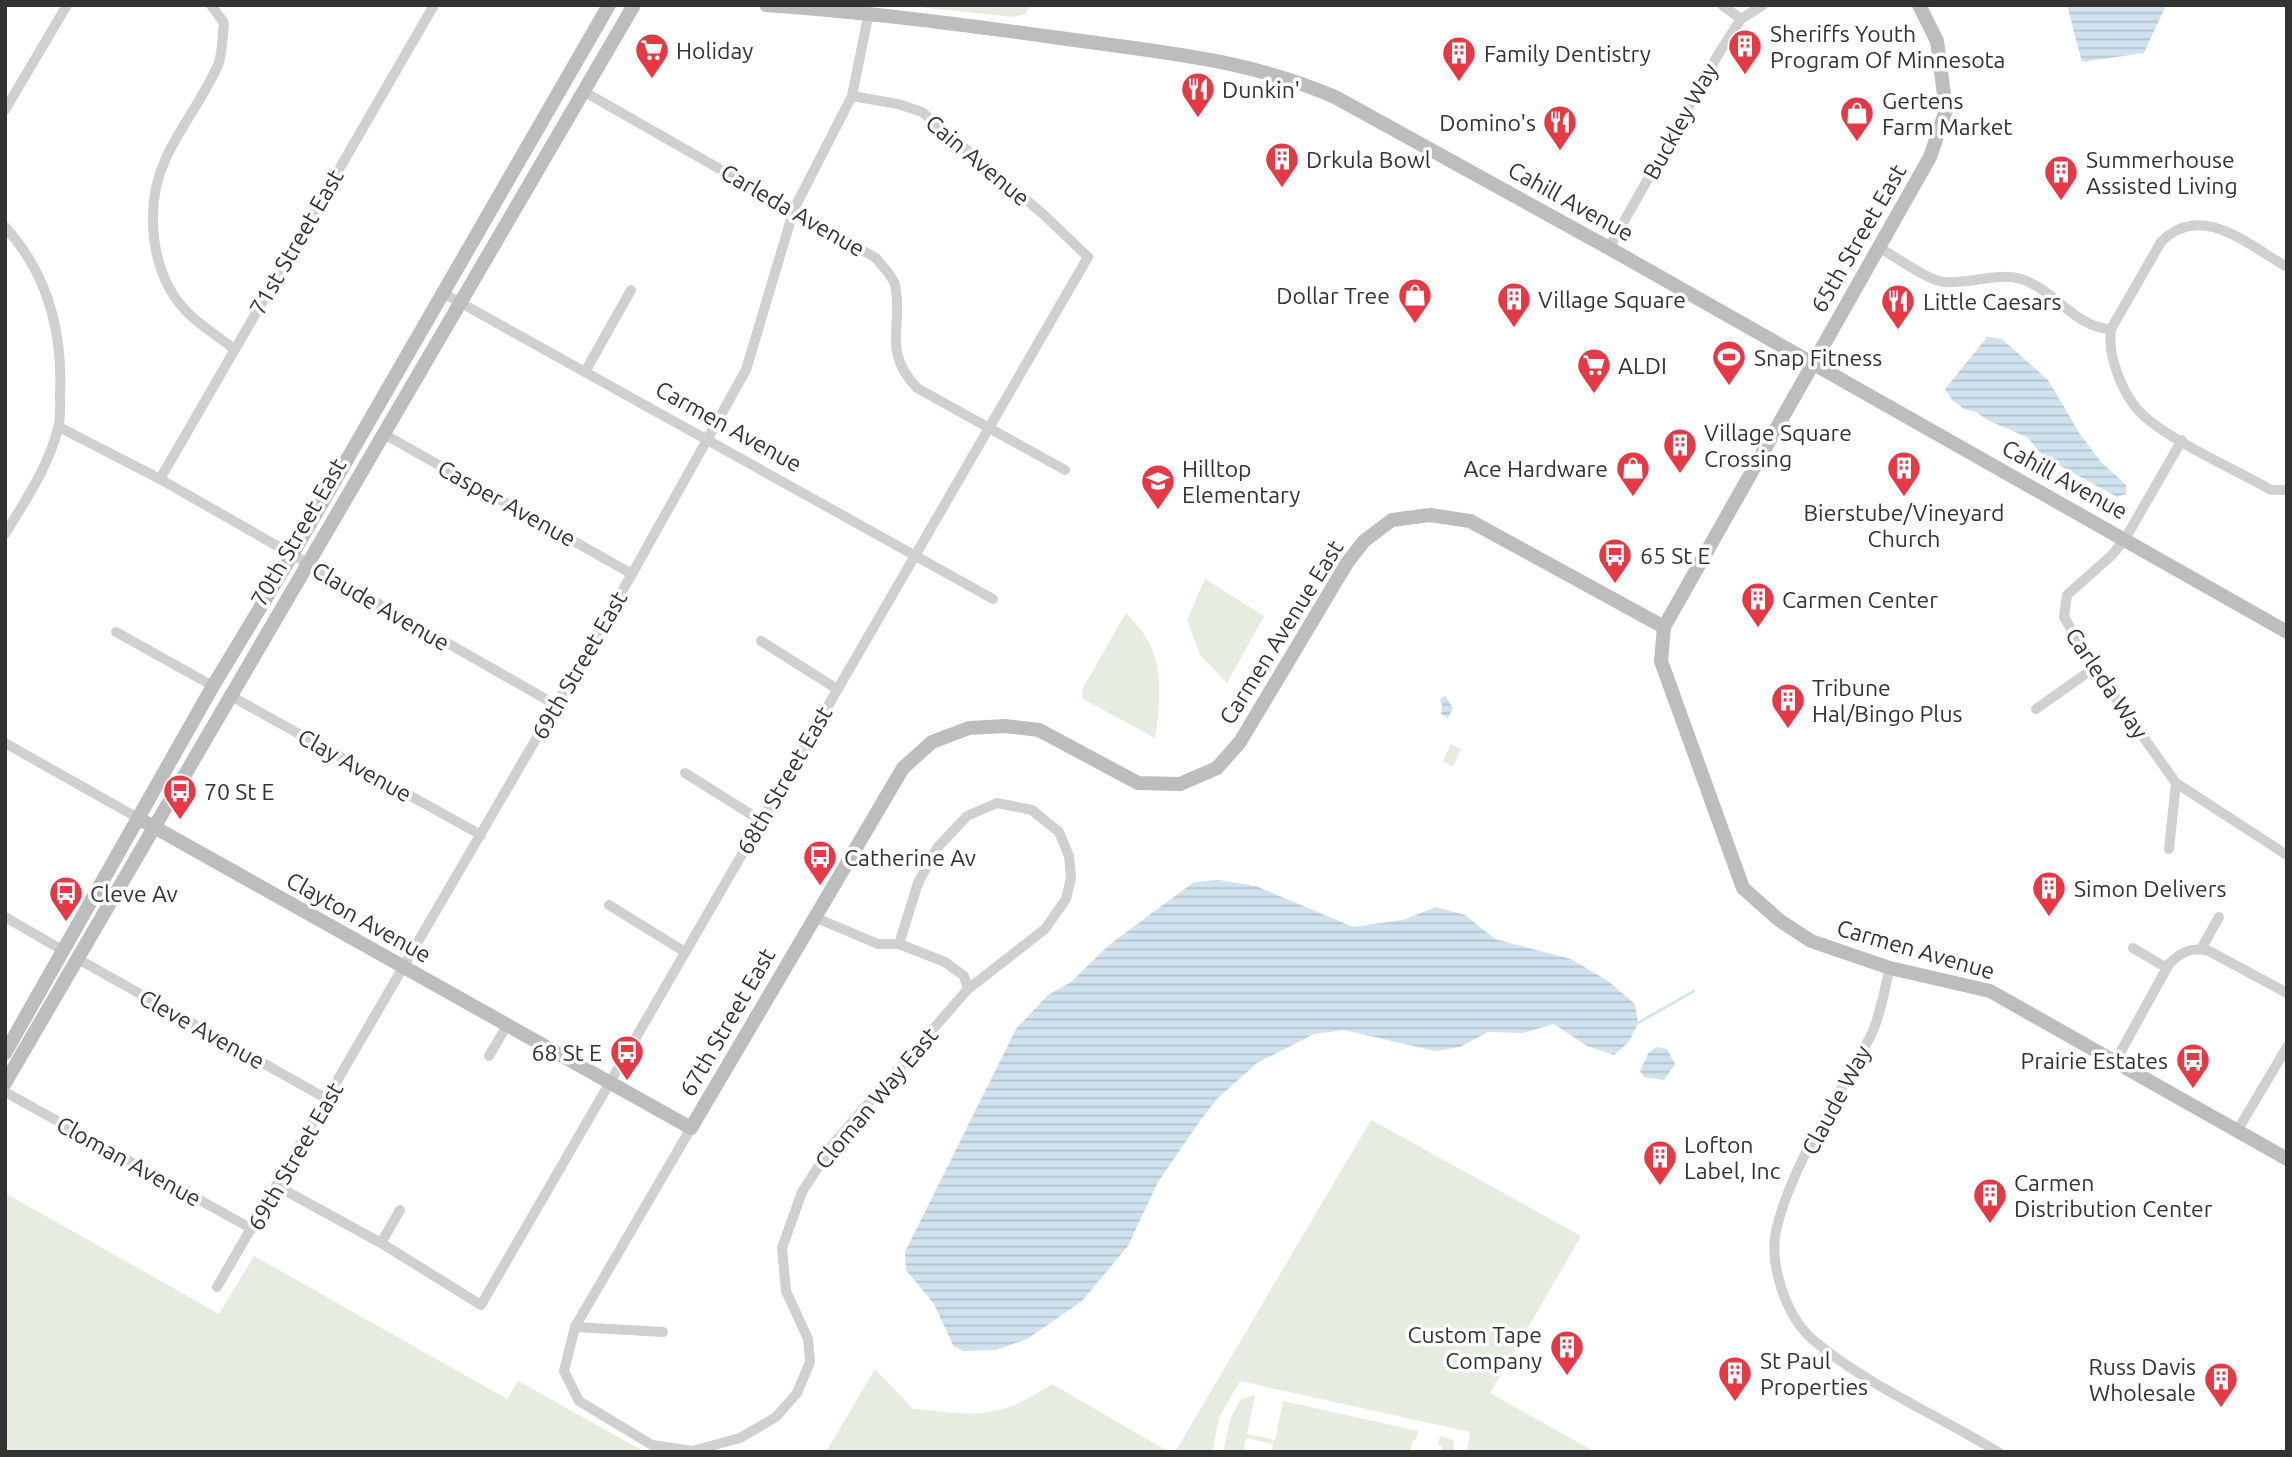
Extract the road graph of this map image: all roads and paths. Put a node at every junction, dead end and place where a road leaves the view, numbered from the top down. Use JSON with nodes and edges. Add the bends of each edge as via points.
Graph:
{"nodes":[{"id":1,"x":67,"y":5,"type":"edge"},
{"id":2,"x":211,"y":5,"type":"edge"},
{"id":3,"x":434,"y":5,"type":"edge"},
{"id":4,"x":610,"y":5,"type":"edge"},
{"id":5,"x":634,"y":5,"type":"edge"},
{"id":6,"x":766,"y":5,"type":"edge"},
{"id":7,"x":1722,"y":5,"type":"edge"},
{"id":8,"x":1763,"y":5,"type":"edge"},
{"id":9,"x":1919,"y":5,"type":"edge"},
{"id":10,"x":869,"y":12,"type":"junction"},
{"id":11,"x":1741,"y":19,"type":"junction"},
{"id":12,"x":583,"y":91,"type":"junction"},
{"id":13,"x":852,"y":96,"type":"junction"},
{"id":14,"x":5,"y":110,"type":"edge"},
{"id":15,"x":794,"y":209,"type":"junction"},
{"id":16,"x":5,"y":227,"type":"edge"},
{"id":17,"x":1878,"y":247,"type":"junction"},
{"id":18,"x":1609,"y":248,"type":"junction"},
{"id":19,"x":1088,"y":257,"type":"joint"},
{"id":20,"x":2287,"y":267,"type":"edge"},
{"id":21,"x":631,"y":290,"type":"dead end"},
{"id":22,"x":443,"y":293,"type":"junction"},
{"id":23,"x":458,"y":302,"type":"junction"},
{"id":24,"x":2111,"y":329,"type":"junction"},
{"id":25,"x":234,"y":349,"type":"junction"},
{"id":26,"x":1813,"y":363,"type":"junction"},
{"id":27,"x":585,"y":372,"type":"junction"},
{"id":28,"x":59,"y":427,"type":"junction"},
{"id":29,"x":988,"y":429,"type":"junction"},
{"id":30,"x":382,"y":433,"type":"junction"},
{"id":31,"x":2182,"y":440,"type":"junction"},
{"id":32,"x":709,"y":441,"type":"junction"},
{"id":33,"x":1065,"y":470,"type":"dead end"},
{"id":34,"x":160,"y":479,"type":"junction"},
{"id":35,"x":2287,"y":491,"type":"edge"},
{"id":36,"x":5,"y":534,"type":"edge"},
{"id":37,"x":2124,"y":539,"type":"junction"},
{"id":38,"x":292,"y":555,"type":"junction"},
{"id":39,"x":914,"y":556,"type":"junction"},
{"id":40,"x":306,"y":563,"type":"junction"},
{"id":41,"x":632,"y":573,"type":"junction"},
{"id":42,"x":993,"y":599,"type":"dead end"},
{"id":43,"x":1664,"y":627,"type":"junction"},
{"id":44,"x":116,"y":632,"type":"dead end"},
{"id":45,"x":2287,"y":632,"type":"edge"},
{"id":46,"x":761,"y":641,"type":"dead end"},
{"id":47,"x":2094,"y":668,"type":"junction"},
{"id":48,"x":213,"y":686,"type":"junction"},
{"id":49,"x":837,"y":689,"type":"junction"},
{"id":50,"x":229,"y":695,"type":"junction"},
{"id":51,"x":556,"y":705,"type":"junction"},
{"id":52,"x":2036,"y":709,"type":"dead end"},
{"id":53,"x":969,"y":728,"type":"joint"},
{"id":54,"x":5,"y":743,"type":"edge"},
{"id":55,"x":685,"y":774,"type":"dead end"},
{"id":56,"x":2176,"y":783,"type":"junction"},
{"id":57,"x":138,"y":818,"type":"junction"},
{"id":58,"x":760,"y":820,"type":"junction"},
{"id":59,"x":155,"y":828,"type":"junction"},
{"id":60,"x":481,"y":835,"type":"junction"},
{"id":61,"x":2169,"y":849,"type":"dead end"},
{"id":62,"x":2287,"y":855,"type":"edge"},
{"id":63,"x":609,"y":905,"type":"dead end"},
{"id":64,"x":5,"y":917,"type":"edge"},
{"id":65,"x":814,"y":917,"type":"junction"},
{"id":66,"x":2219,"y":917,"type":"dead end"},
{"id":67,"x":899,"y":944,"type":"junction"},
{"id":68,"x":2133,"y":948,"type":"dead end"},
{"id":69,"x":2201,"y":949,"type":"junction"},
{"id":70,"x":64,"y":951,"type":"junction"},
{"id":71,"x":685,"y":952,"type":"junction"},
{"id":72,"x":78,"y":959,"type":"junction"},
{"id":73,"x":405,"y":968,"type":"junction"},
{"id":74,"x":1890,"y":968,"type":"junction"},
{"id":75,"x":2167,"y":968,"type":"junction"},
{"id":76,"x":968,"y":989,"type":"junction"},
{"id":77,"x":2287,"y":993,"type":"edge"},
{"id":78,"x":506,"y":1027,"type":"junction"},
{"id":79,"x":2287,"y":1047,"type":"edge"},
{"id":80,"x":5,"y":1053,"type":"edge"},
{"id":81,"x":489,"y":1056,"type":"dead end"},
{"id":82,"x":2115,"y":1062,"type":"junction"},
{"id":83,"x":5,"y":1083,"type":"edge"},
{"id":84,"x":610,"y":1084,"type":"junction"},
{"id":85,"x":5,"y":1092,"type":"edge"},
{"id":86,"x":327,"y":1099,"type":"junction"},
{"id":87,"x":691,"y":1128,"type":"junction"},
{"id":88,"x":2237,"y":1131,"type":"junction"},
{"id":89,"x":2287,"y":1159,"type":"edge"},
{"id":90,"x":277,"y":1186,"type":"junction"},
{"id":91,"x":400,"y":1210,"type":"dead end"},
{"id":92,"x":252,"y":1229,"type":"junction"},
{"id":93,"x":381,"y":1243,"type":"junction"},
{"id":94,"x":217,"y":1287,"type":"dead end"},
{"id":95,"x":575,"y":1327,"type":"junction"},
{"id":96,"x":663,"y":1332,"type":"dead end"},
{"id":97,"x":564,"y":1371,"type":"joint"},
{"id":98,"x":1998,"y":1452,"type":"edge"}],
"edges":[{"from":1,"to":14,"type":"street"},
{"from":2,"to":25,"type":"street","via":[[224,23],[219,63],[166,159],[152,214],[156,244],[172,289],[187,313]]},
{"from":3,"to":25,"type":"street","name":"71st Street East"},
{"from":4,"to":22,"type":"street","name":"70th Street East"},
{"from":5,"to":12,"type":"street","name":"70th Street East"},
{"from":6,"to":10,"type":"street","name":"Cahill Avenue"},
{"from":7,"to":11,"type":"street"},
{"from":8,"to":11,"type":"street","name":"Buckley Way"},
{"from":9,"to":17,"type":"street","name":"65th Street East","via":[[1937,41],[1946,110],[1930,158]]},
{"from":10,"to":13,"type":"street","name":"69th Street East"},
{"from":10,"to":18,"type":"street","name":"Cahill Avenue","via":[[1225,60],[1289,77],[1335,97]]},
{"from":11,"to":18,"type":"street","name":"Buckley Way"},
{"from":12,"to":15,"type":"street","name":"Carleda Avenue"},
{"from":12,"to":23,"type":"street","name":"70th Street East"},
{"from":13,"to":15,"type":"street","name":"69th Street East"},
{"from":13,"to":19,"type":"street","name":"Cain Avenue","via":[[922,112]]},
{"from":15,"to":29,"type":"street","name":"Carleda Avenue","via":[[876,258],[894,282],[895,349],[902,372],[917,388]]},
{"from":15,"to":32,"type":"street","name":"69th Street East","via":[[746,370]]},
{"from":16,"to":28,"type":"street","via":[[39,276],[58,324]]},
{"from":17,"to":24,"type":"street","via":[[1942,282],[2019,278],[2090,324]]},
{"from":17,"to":26,"type":"street","name":"65th Street East"},
{"from":18,"to":26,"type":"street","name":"Cahill Avenue"},
{"from":19,"to":29,"type":"street","name":"68th Street East"},
{"from":20,"to":24,"type":"street","via":[[2211,224],[2183,226],[2161,242]]},
{"from":21,"to":27,"type":"street"},
{"from":22,"to":23,"type":"street","name":"Carmen Avenue"},
{"from":22,"to":38,"type":"street","name":"70th Street East"},
{"from":23,"to":27,"type":"street","name":"Carmen Avenue"},
{"from":23,"to":30,"type":"street","name":"70th Street East"},
{"from":24,"to":31,"type":"street","via":[[2112,359],[2131,399],[2146,418]]},
{"from":25,"to":34,"type":"street","name":"71st Street East"},
{"from":26,"to":37,"type":"street","name":"Cahill Avenue"},
{"from":26,"to":43,"type":"street","name":"65th Street East"},
{"from":27,"to":32,"type":"street","name":"Carmen Avenue"},
{"from":28,"to":34,"type":"street","name":"Claude Avenue"},
{"from":28,"to":36,"type":"street","via":[[40,474]]},
{"from":29,"to":33,"type":"street","name":"Carleda Avenue"},
{"from":29,"to":39,"type":"street","name":"68th Street East"},
{"from":30,"to":40,"type":"street","name":"70th Street East"},
{"from":30,"to":41,"type":"street","name":"Casper Avenue"},
{"from":31,"to":35,"type":"street","via":[[2271,490]]},
{"from":31,"to":37,"type":"street","name":"Carleda Way"},
{"from":32,"to":39,"type":"street","name":"Carmen Avenue"},
{"from":32,"to":41,"type":"street","name":"69th Street East"},
{"from":34,"to":38,"type":"street","name":"Claude Avenue"},
{"from":37,"to":45,"type":"street","name":"Cahill Avenue"},
{"from":37,"to":47,"type":"street","name":"Carleda Way","via":[[2067,595],[2064,617]]},
{"from":38,"to":40,"type":"street","name":"Claude Avenue"},
{"from":38,"to":48,"type":"street","name":"70th Street East"},
{"from":39,"to":42,"type":"street","name":"Carmen Avenue"},
{"from":39,"to":49,"type":"street","name":"68th Street East"},
{"from":40,"to":50,"type":"street","name":"70th Street East"},
{"from":40,"to":51,"type":"street","name":"Claude Avenue"},
{"from":41,"to":51,"type":"street","name":"69th Street East"},
{"from":43,"to":53,"type":"street","name":"Carmen Avenue East","via":[[1470,521],[1430,515],[1392,520],[1364,541],[1347,564],[1240,742],[1217,768],[1180,784],[1138,783],[1039,730]]},
{"from":43,"to":74,"type":"street","name":"Carmen Avenue","via":[[1661,661],[1744,888],[1811,941]]},
{"from":44,"to":48,"type":"street"},
{"from":46,"to":49,"type":"street"},
{"from":47,"to":52,"type":"street"},
{"from":47,"to":56,"type":"street","name":"Carleda Way"},
{"from":48,"to":57,"type":"street","name":"70th Street East"},
{"from":49,"to":58,"type":"street","name":"68th Street East"},
{"from":50,"to":59,"type":"street","name":"70th Street East"},
{"from":50,"to":60,"type":"street","name":"Clay Avenue"},
{"from":51,"to":60,"type":"street","name":"69th Street East"},
{"from":53,"to":65,"type":"street","name":"67th Street East","via":[[932,742],[903,768]]},
{"from":54,"to":57,"type":"street","name":"Clayton Avenue"},
{"from":55,"to":58,"type":"street"},
{"from":56,"to":61,"type":"street"},
{"from":56,"to":62,"type":"street","name":"Carleda Way"},
{"from":57,"to":59,"type":"street","name":"Clayton Avenue"},
{"from":57,"to":70,"type":"street","name":"70th Street East"},
{"from":58,"to":71,"type":"street","name":"68th Street East"},
{"from":59,"to":72,"type":"street","name":"70th Street East"},
{"from":59,"to":73,"type":"street","name":"Clayton Avenue"},
{"from":60,"to":73,"type":"street","name":"69th Street East"},
{"from":63,"to":71,"type":"street"},
{"from":64,"to":70,"type":"street"},
{"from":65,"to":67,"type":"street","via":[[878,944]]},
{"from":65,"to":87,"type":"street","name":"67th Street East"},
{"from":66,"to":69,"type":"street"},
{"from":67,"to":76,"type":"street","via":[[945,962],[964,976]]},
{"from":67,"to":76,"type":"street","name":"Cloman Way East","via":[[918,883],[937,848],[967,816],[997,803],[1032,810],[1059,832],[1069,856],[1071,878],[1066,899],[1045,929]]},
{"from":68,"to":75,"type":"street"},
{"from":69,"to":75,"type":"street","via":[[2178,955]]},
{"from":69,"to":77,"type":"street"},
{"from":70,"to":80,"type":"street","name":"70th Street East"},
{"from":71,"to":84,"type":"street","name":"68th Street East"},
{"from":72,"to":83,"type":"street","name":"70th Street East"},
{"from":72,"to":86,"type":"street","name":"Cleve Avenue"},
{"from":73,"to":78,"type":"street","name":"Clayton Avenue"},
{"from":73,"to":86,"type":"street","name":"69th Street East"},
{"from":74,"to":82,"type":"street","name":"Carmen Avenue","via":[[1990,991]]},
{"from":74,"to":98,"type":"street","name":"Claude Way","via":[[1873,1031],[1805,1154],[1776,1232],[1776,1261],[1790,1310],[1808,1336],[1837,1359]]},
{"from":75,"to":82,"type":"street"},
{"from":76,"to":97,"type":"street","name":"Cloman Way East","via":[[833,1144],[802,1192],[782,1248],[786,1291],[808,1339],[810,1362],[797,1393],[776,1418],[740,1438],[692,1451],[652,1445],[579,1401]]},
{"from":78,"to":81,"type":"street"},
{"from":78,"to":84,"type":"street","name":"Clayton Avenue"},
{"from":79,"to":88,"type":"street"},
{"from":82,"to":88,"type":"street","name":"Carmen Avenue"},
{"from":84,"to":87,"type":"street","name":"Clayton Avenue"},
{"from":84,"to":93,"type":"street","name":"68th Street East","via":[[481,1305]]},
{"from":85,"to":92,"type":"street","name":"Cloman Avenue"},
{"from":86,"to":90,"type":"street","name":"69th Street East"},
{"from":87,"to":95,"type":"street","name":"67th Street East"},
{"from":88,"to":89,"type":"street","name":"Carmen Avenue"},
{"from":90,"to":92,"type":"street","name":"69th Street East"},
{"from":90,"to":93,"type":"street"},
{"from":91,"to":93,"type":"street"},
{"from":92,"to":94,"type":"street","name":"69th Street East"},
{"from":95,"to":96,"type":"street"},
{"from":95,"to":97,"type":"street","name":"67th Street East"}]}
